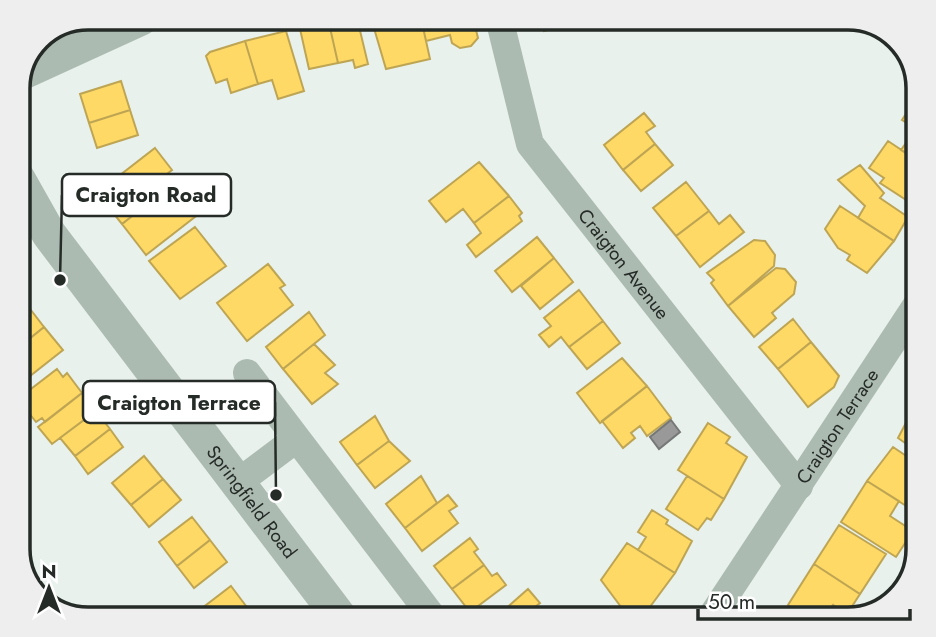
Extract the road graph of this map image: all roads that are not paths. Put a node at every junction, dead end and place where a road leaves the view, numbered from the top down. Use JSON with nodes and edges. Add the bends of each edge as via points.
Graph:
{"nodes":[{"id":1,"x":94,"y":30,"type":"edge"},
{"id":2,"x":502,"y":30,"type":"edge"},
{"id":3,"x":35,"y":65,"type":"edge"},
{"id":4,"x":30,"y":200,"type":"edge"},
{"id":5,"x":906,"y":321,"type":"edge"},
{"id":6,"x":247,"y":373,"type":"dead end"},
{"id":7,"x":296,"y":439,"type":"junction"},
{"id":8,"x":236,"y":484,"type":"junction"},
{"id":9,"x":799,"y":486,"type":"junction"},
{"id":10,"x":331,"y":607,"type":"edge"},
{"id":11,"x":425,"y":607,"type":"edge"},
{"id":12,"x":719,"y":607,"type":"edge"}],
"edges":[{"from":1,"to":3,"type":"street"},
{"from":2,"to":9,"type":"street","name":"Craigton Avenue","via":[[530,144]]},
{"from":4,"to":8,"type":"street","name":"Springfield Road","via":[[49,234]]},
{"from":5,"to":9,"type":"street","name":"Craigton Terrace"},
{"from":6,"to":7,"type":"street"},
{"from":7,"to":8,"type":"street"},
{"from":7,"to":11,"type":"street"},
{"from":8,"to":10,"type":"street","name":"Springfield Road"},
{"from":9,"to":12,"type":"street","name":"Craigton Terrace"}]}
